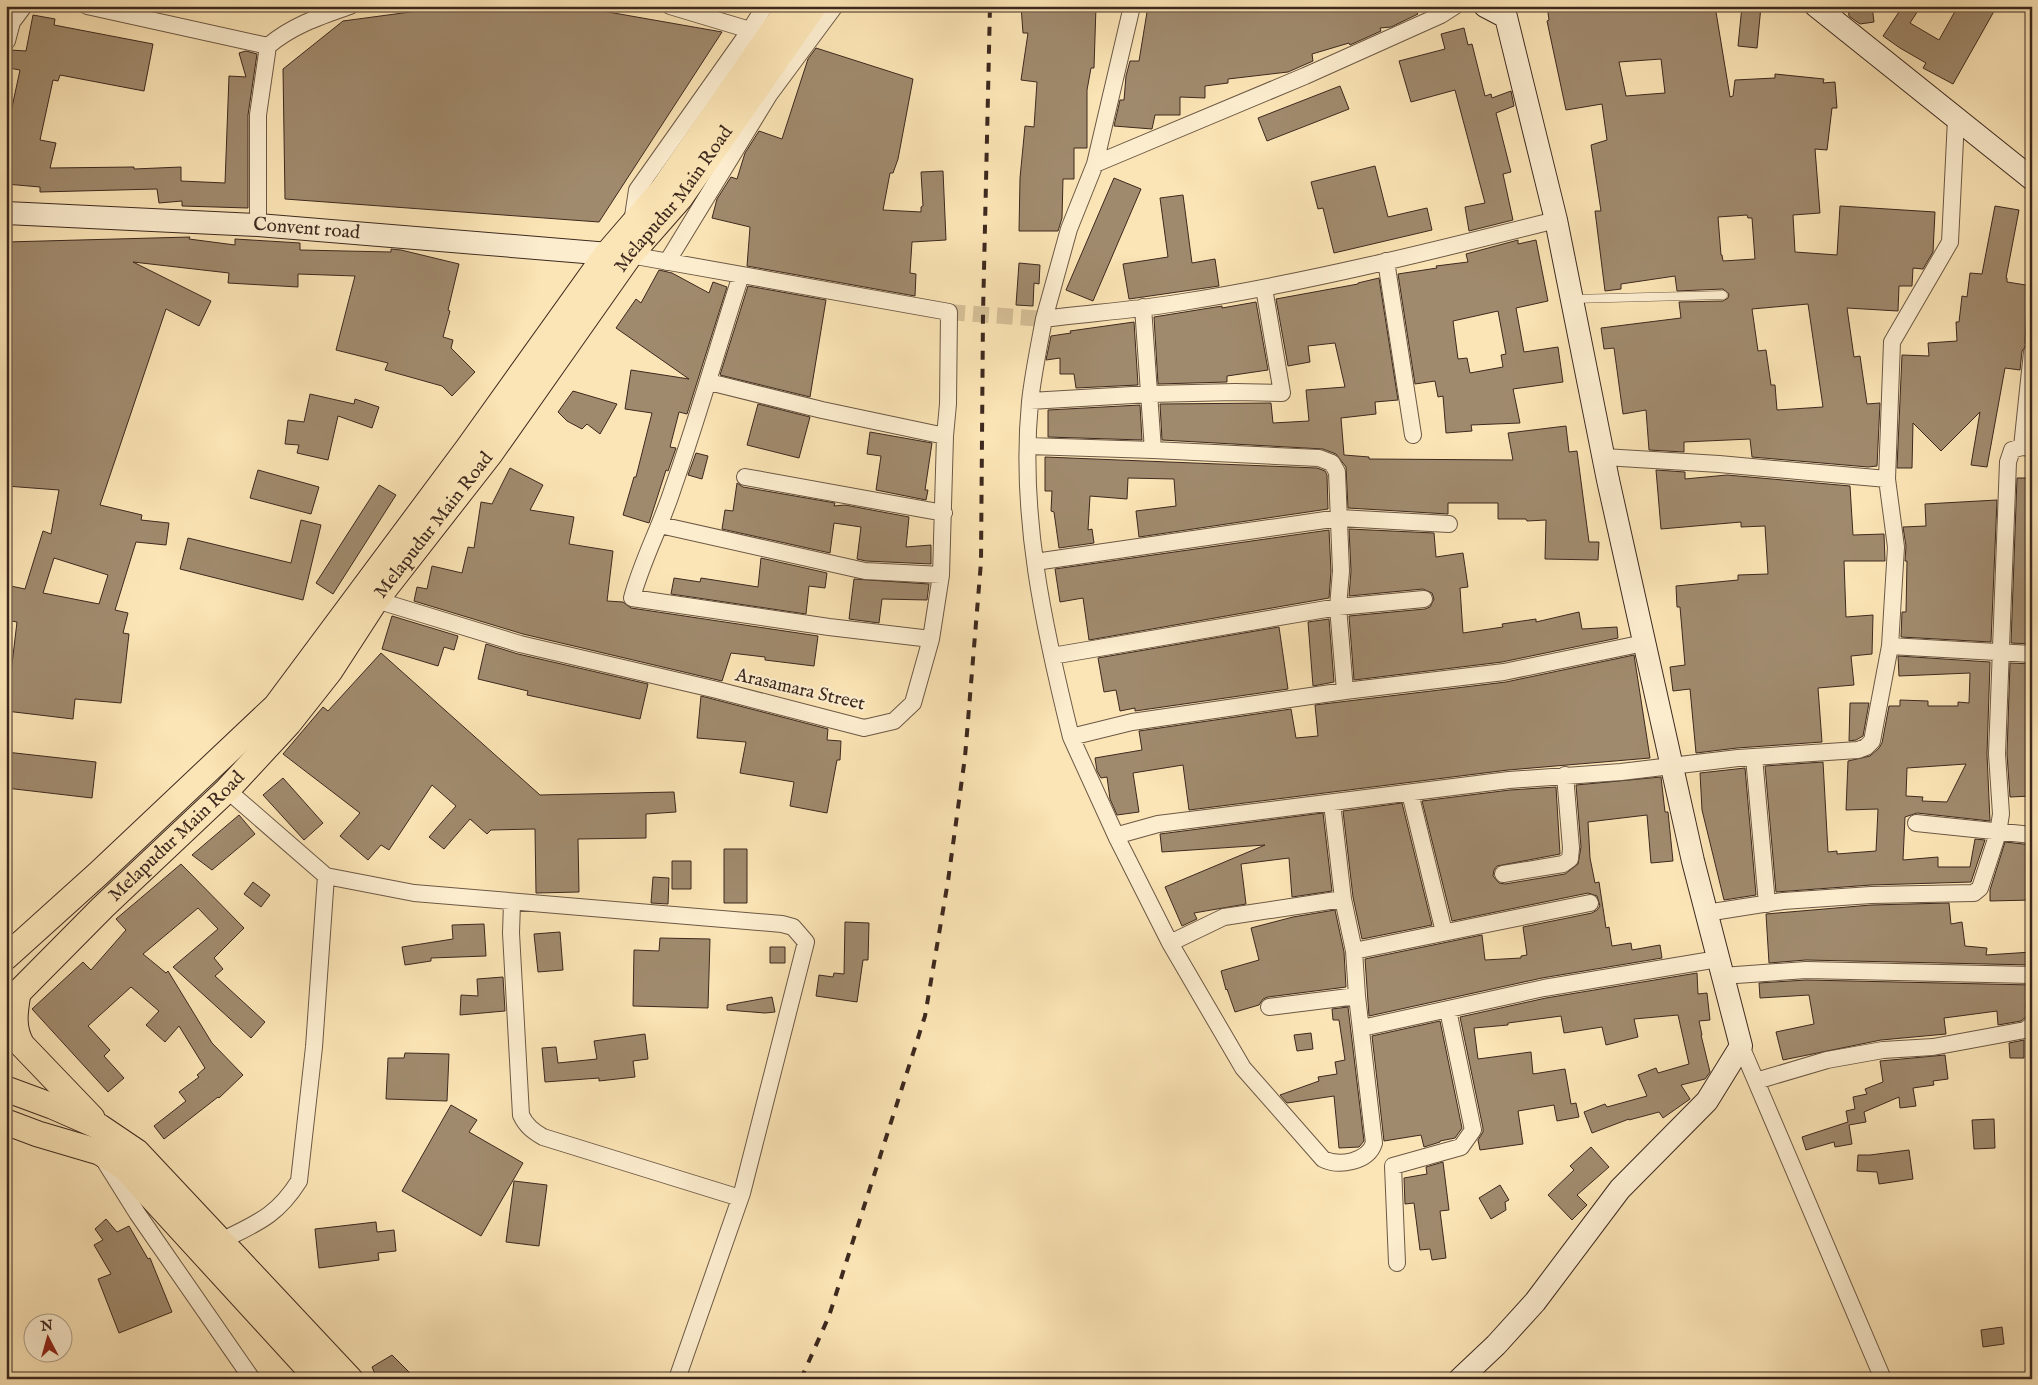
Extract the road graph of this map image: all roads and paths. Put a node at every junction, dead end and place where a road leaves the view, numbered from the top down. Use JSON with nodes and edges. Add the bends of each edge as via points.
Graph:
{"nodes":[{"id":1,"x":24,"y":6,"type":"edge"},
{"id":2,"x":87,"y":6,"type":"edge"},
{"id":3,"x":350,"y":6,"type":"edge"},
{"id":4,"x":670,"y":6,"type":"edge"},
{"id":5,"x":765,"y":6,"type":"edge"},
{"id":6,"x":790,"y":6,"type":"edge"},
{"id":7,"x":814,"y":6,"type":"edge"},
{"id":8,"x":835,"y":6,"type":"edge"},
{"id":9,"x":1132,"y":6,"type":"edge"},
{"id":10,"x":1455,"y":6,"type":"edge"},
{"id":11,"x":1485,"y":6,"type":"edge"},
{"id":12,"x":1816,"y":6,"type":"edge"},
{"id":13,"x":1507,"y":12,"type":"edge"},
{"id":14,"x":750,"y":30,"type":"junction"},
{"id":15,"x":7,"y":41,"type":"edge"},
{"id":16,"x":268,"y":46,"type":"junction"},
{"id":17,"x":1956,"y":119,"type":"junction"},
{"id":18,"x":1095,"y":164,"type":"junction"},
{"id":19,"x":2032,"y":179,"type":"edge"},
{"id":20,"x":6,"y":213,"type":"edge"},
{"id":21,"x":1556,"y":220,"type":"junction"},
{"id":22,"x":258,"y":225,"type":"junction"},
{"id":23,"x":631,"y":227,"type":"junction"},
{"id":24,"x":618,"y":255,"type":"junction"},
{"id":25,"x":1386,"y":261,"type":"junction"},
{"id":26,"x":667,"y":262,"type":"junction"},
{"id":27,"x":741,"y":275,"type":"junction"},
{"id":28,"x":1264,"y":288,"type":"junction"},
{"id":29,"x":1723,"y":295,"type":"dead end"},
{"id":30,"x":1571,"y":299,"type":"junction"},
{"id":31,"x":1143,"y":307,"type":"junction"},
{"id":32,"x":1044,"y":319,"type":"junction"},
{"id":33,"x":2032,"y":352,"type":"edge"},
{"id":34,"x":709,"y":382,"type":"junction"},
{"id":35,"x":1150,"y":394,"type":"junction"},
{"id":36,"x":1030,"y":401,"type":"junction"},
{"id":37,"x":1413,"y":435,"type":"dead end"},
{"id":38,"x":944,"y":436,"type":"junction"},
{"id":39,"x":1028,"y":446,"type":"junction"},
{"id":40,"x":2027,"y":447,"type":"edge"},
{"id":41,"x":1153,"y":450,"type":"junction"},
{"id":42,"x":1604,"y":457,"type":"junction"},
{"id":43,"x":745,"y":477,"type":"dead end"},
{"id":44,"x":1887,"y":479,"type":"junction"},
{"id":45,"x":944,"y":513,"type":"junction"},
{"id":46,"x":1338,"y":518,"type":"junction"},
{"id":47,"x":1449,"y":524,"type":"dead end"},
{"id":48,"x":660,"y":525,"type":"junction"},
{"id":49,"x":1035,"y":562,"type":"junction"},
{"id":50,"x":941,"y":575,"type":"junction"},
{"id":51,"x":1424,"y":599,"type":"dead end"},
{"id":52,"x":376,"y":600,"type":"junction"},
{"id":53,"x":1338,"y":607,"type":"junction"},
{"id":54,"x":931,"y":640,"type":"junction"},
{"id":55,"x":1644,"y":643,"type":"junction"},
{"id":56,"x":1890,"y":646,"type":"junction"},
{"id":57,"x":2002,"y":652,"type":"junction"},
{"id":58,"x":2032,"y":654,"type":"edge"},
{"id":59,"x":1052,"y":656,"type":"junction"},
{"id":60,"x":1346,"y":691,"type":"junction"},
{"id":61,"x":1071,"y":737,"type":"junction"},
{"id":62,"x":1754,"y":757,"type":"junction"},
{"id":63,"x":1672,"y":765,"type":"junction"},
{"id":64,"x":1564,"y":775,"type":"junction"},
{"id":65,"x":227,"y":790,"type":"junction"},
{"id":66,"x":1410,"y":793,"type":"junction"},
{"id":67,"x":1332,"y":803,"type":"junction"},
{"id":68,"x":1916,"y":823,"type":"dead end"},
{"id":69,"x":1998,"y":833,"type":"junction"},
{"id":70,"x":2032,"y":835,"type":"edge"},
{"id":71,"x":1117,"y":838,"type":"junction"},
{"id":72,"x":1502,"y":874,"type":"dead end"},
{"id":73,"x":326,"y":876,"type":"junction"},
{"id":74,"x":1343,"y":899,"type":"junction"},
{"id":75,"x":512,"y":903,"type":"junction"},
{"id":76,"x":1590,"y":903,"type":"dead end"},
{"id":77,"x":1767,"y":904,"type":"junction"},
{"id":78,"x":1706,"y":914,"type":"junction"},
{"id":79,"x":1444,"y":932,"type":"junction"},
{"id":80,"x":1170,"y":943,"type":"junction"},
{"id":81,"x":1354,"y":951,"type":"junction"},
{"id":82,"x":6,"y":956,"type":"edge"},
{"id":83,"x":1720,"y":967,"type":"junction"},
{"id":84,"x":2032,"y":975,"type":"edge"},
{"id":85,"x":1357,"y":996,"type":"junction"},
{"id":86,"x":12,"y":999,"type":"edge"},
{"id":87,"x":1269,"y":1007,"type":"dead end"},
{"id":88,"x":1448,"y":1010,"type":"junction"},
{"id":89,"x":2032,"y":1025,"type":"edge"},
{"id":90,"x":1362,"y":1028,"type":"junction"},
{"id":91,"x":1741,"y":1046,"type":"junction"},
{"id":92,"x":1756,"y":1081,"type":"junction"},
{"id":93,"x":6,"y":1089,"type":"edge"},
{"id":94,"x":6,"y":1122,"type":"edge"},
{"id":95,"x":100,"y":1127,"type":"junction"},
{"id":96,"x":6,"y":1134,"type":"edge"},
{"id":97,"x":38,"y":1134,"type":"junction"},
{"id":98,"x":99,"y":1152,"type":"junction"},
{"id":99,"x":740,"y":1198,"type":"junction"},
{"id":100,"x":221,"y":1241,"type":"junction"},
{"id":101,"x":1397,"y":1263,"type":"dead end"},
{"id":102,"x":252,"y":1379,"type":"edge"},
{"id":103,"x":318,"y":1379,"type":"edge"},
{"id":104,"x":350,"y":1379,"type":"edge"},
{"id":105,"x":677,"y":1379,"type":"edge"},
{"id":106,"x":1460,"y":1379,"type":"edge"},
{"id":107,"x":1883,"y":1379,"type":"edge"}],
"edges":[{"from":1,"to":15,"type":"street","via":[[12,22]]},
{"from":2,"to":16,"type":"street"},
{"from":3,"to":16,"type":"street","via":[[311,19]]},
{"from":4,"to":14,"type":"street"},
{"from":5,"to":14,"type":"street"},
{"from":6,"to":23,"type":"main road","name":"Melapudur Main Road","via":[[663,189]]},
{"from":7,"to":24,"type":"main road","name":"Melapudur Main Road","via":[[680,198]]},
{"from":8,"to":26,"type":"street","via":[[769,96]]},
{"from":9,"to":18,"type":"street"},
{"from":10,"to":18,"type":"street","via":[[1305,76]]},
{"from":11,"to":13,"type":"street"},
{"from":12,"to":17,"type":"street"},
{"from":13,"to":21,"type":"street"},
{"from":14,"to":23,"type":"street","via":[[636,190]]},
{"from":16,"to":22,"type":"street","via":[[258,115]]},
{"from":17,"to":19,"type":"street"},
{"from":17,"to":44,"type":"street","via":[[1950,242],[1892,342]]},
{"from":18,"to":32,"type":"street","via":[[1069,229]]},
{"from":20,"to":22,"type":"street","name":"Convent road"},
{"from":21,"to":25,"type":"street"},
{"from":21,"to":30,"type":"street"},
{"from":22,"to":24,"type":"street","name":"Convent road"},
{"from":23,"to":24,"type":"main road","name":"Melapudur Main Road"},
{"from":24,"to":26,"type":"street"},
{"from":24,"to":52,"type":"main road","name":"Melapudur Main Road","via":[[490,454]]},
{"from":24,"to":82,"type":"main road","name":"Melapudur Main Road","via":[[468,448],[276,706]]},
{"from":25,"to":28,"type":"street"},
{"from":25,"to":37,"type":"street"},
{"from":26,"to":27,"type":"street"},
{"from":27,"to":34,"type":"street"},
{"from":27,"to":38,"type":"street","name":"Arasamara Street","via":[[949,312],[948,404]]},
{"from":28,"to":31,"type":"street"},
{"from":28,"to":35,"type":"street","via":[[1282,393]]},
{"from":29,"to":30,"type":"lane"},
{"from":30,"to":42,"type":"street"},
{"from":31,"to":32,"type":"street"},
{"from":31,"to":35,"type":"street"},
{"from":32,"to":36,"type":"street"},
{"from":33,"to":40,"type":"street"},
{"from":34,"to":38,"type":"street"},
{"from":34,"to":48,"type":"street"},
{"from":35,"to":36,"type":"street"},
{"from":35,"to":41,"type":"street"},
{"from":36,"to":39,"type":"street"},
{"from":38,"to":45,"type":"street","name":"Arasamara Street"},
{"from":39,"to":41,"type":"street"},
{"from":39,"to":49,"type":"street","via":[[1030,536]]},
{"from":40,"to":57,"type":"street","via":[[2012,450],[2008,462]]},
{"from":41,"to":46,"type":"street","via":[[1320,458],[1332,463],[1337,472]]},
{"from":42,"to":44,"type":"street"},
{"from":42,"to":55,"type":"street"},
{"from":43,"to":45,"type":"street"},
{"from":44,"to":56,"type":"street","via":[[1896,547]]},
{"from":45,"to":50,"type":"street","name":"Arasamara Street"},
{"from":46,"to":47,"type":"street"},
{"from":46,"to":49,"type":"street"},
{"from":46,"to":53,"type":"street","via":[[1341,572]]},
{"from":48,"to":50,"type":"street","via":[[865,571]]},
{"from":48,"to":54,"type":"street","via":[[636,580],[632,598]]},
{"from":49,"to":59,"type":"street"},
{"from":50,"to":54,"type":"street","name":"Arasamara Street"},
{"from":51,"to":53,"type":"street"},
{"from":52,"to":54,"type":"street","name":"Arasamara Street","via":[[520,644],[864,728],[894,721],[913,704]]},
{"from":52,"to":65,"type":"main road","name":"Melapudur Main Road","via":[[324,678],[289,723]]},
{"from":53,"to":59,"type":"street"},
{"from":53,"to":60,"type":"street"},
{"from":55,"to":60,"type":"street","via":[[1504,672]]},
{"from":55,"to":63,"type":"street"},
{"from":56,"to":57,"type":"street"},
{"from":56,"to":62,"type":"street","via":[[1872,741],[1866,747]]},
{"from":57,"to":58,"type":"street"},
{"from":57,"to":69,"type":"street","via":[[1998,734],[2001,814]]},
{"from":59,"to":61,"type":"street"},
{"from":60,"to":61,"type":"street","via":[[1132,722]]},
{"from":61,"to":71,"type":"street"},
{"from":62,"to":63,"type":"street"},
{"from":62,"to":77,"type":"street"},
{"from":63,"to":64,"type":"street"},
{"from":63,"to":78,"type":"street"},
{"from":64,"to":66,"type":"street"},
{"from":64,"to":72,"type":"street","via":[[1570,859],[1563,864]]},
{"from":65,"to":73,"type":"street"},
{"from":65,"to":86,"type":"main road","name":"Melapudur Main Road","via":[[103,906]]},
{"from":66,"to":67,"type":"street"},
{"from":66,"to":79,"type":"street"},
{"from":67,"to":71,"type":"street","via":[[1158,824]]},
{"from":67,"to":74,"type":"street"},
{"from":68,"to":69,"type":"street"},
{"from":69,"to":70,"type":"street"},
{"from":69,"to":77,"type":"street","via":[[1980,888],[1974,894],[1871,895]]},
{"from":71,"to":80,"type":"street"},
{"from":73,"to":75,"type":"street","via":[[414,893]]},
{"from":73,"to":100,"type":"street","via":[[314,1047],[299,1181],[289,1198],[270,1216]]},
{"from":74,"to":80,"type":"street","via":[[1224,917]]},
{"from":74,"to":81,"type":"street"},
{"from":75,"to":99,"type":"street","via":[[521,1106],[525,1124],[543,1136]]},
{"from":75,"to":99,"type":"street","via":[[782,924],[793,928],[806,942]]},
{"from":76,"to":79,"type":"street"},
{"from":77,"to":78,"type":"street"},
{"from":78,"to":83,"type":"street"},
{"from":79,"to":81,"type":"street"},
{"from":80,"to":90,"type":"street","via":[[1243,1068],[1323,1159],[1331,1163],[1340,1164],[1365,1156],[1372,1151],[1374,1143]]},
{"from":81,"to":85,"type":"street"},
{"from":83,"to":84,"type":"street"},
{"from":83,"to":88,"type":"street","via":[[1544,988]]},
{"from":83,"to":91,"type":"street"},
{"from":85,"to":87,"type":"street"},
{"from":85,"to":90,"type":"street"},
{"from":86,"to":95,"type":"main road","via":[[14,1022],[22,1045]]},
{"from":88,"to":90,"type":"street"},
{"from":88,"to":101,"type":"street","via":[[1473,1130],[1461,1147],[1393,1166]]},
{"from":89,"to":92,"type":"street","via":[[2025,1030],[1933,1047],[1883,1050],[1827,1060]]},
{"from":91,"to":92,"type":"street"},
{"from":91,"to":106,"type":"street","via":[[1707,1101],[1620,1189],[1535,1302]]},
{"from":92,"to":107,"type":"street"},
{"from":93,"to":95,"type":"main road"},
{"from":94,"to":97,"type":"main road"},
{"from":95,"to":100,"type":"main road","via":[[137,1152]]},
{"from":96,"to":97,"type":"main road"},
{"from":97,"to":98,"type":"main road"},
{"from":98,"to":102,"type":"street","via":[[137,1213]]},
{"from":98,"to":103,"type":"main road","via":[[124,1167]]},
{"from":99,"to":105,"type":"street"},
{"from":100,"to":104,"type":"main road"}]}
